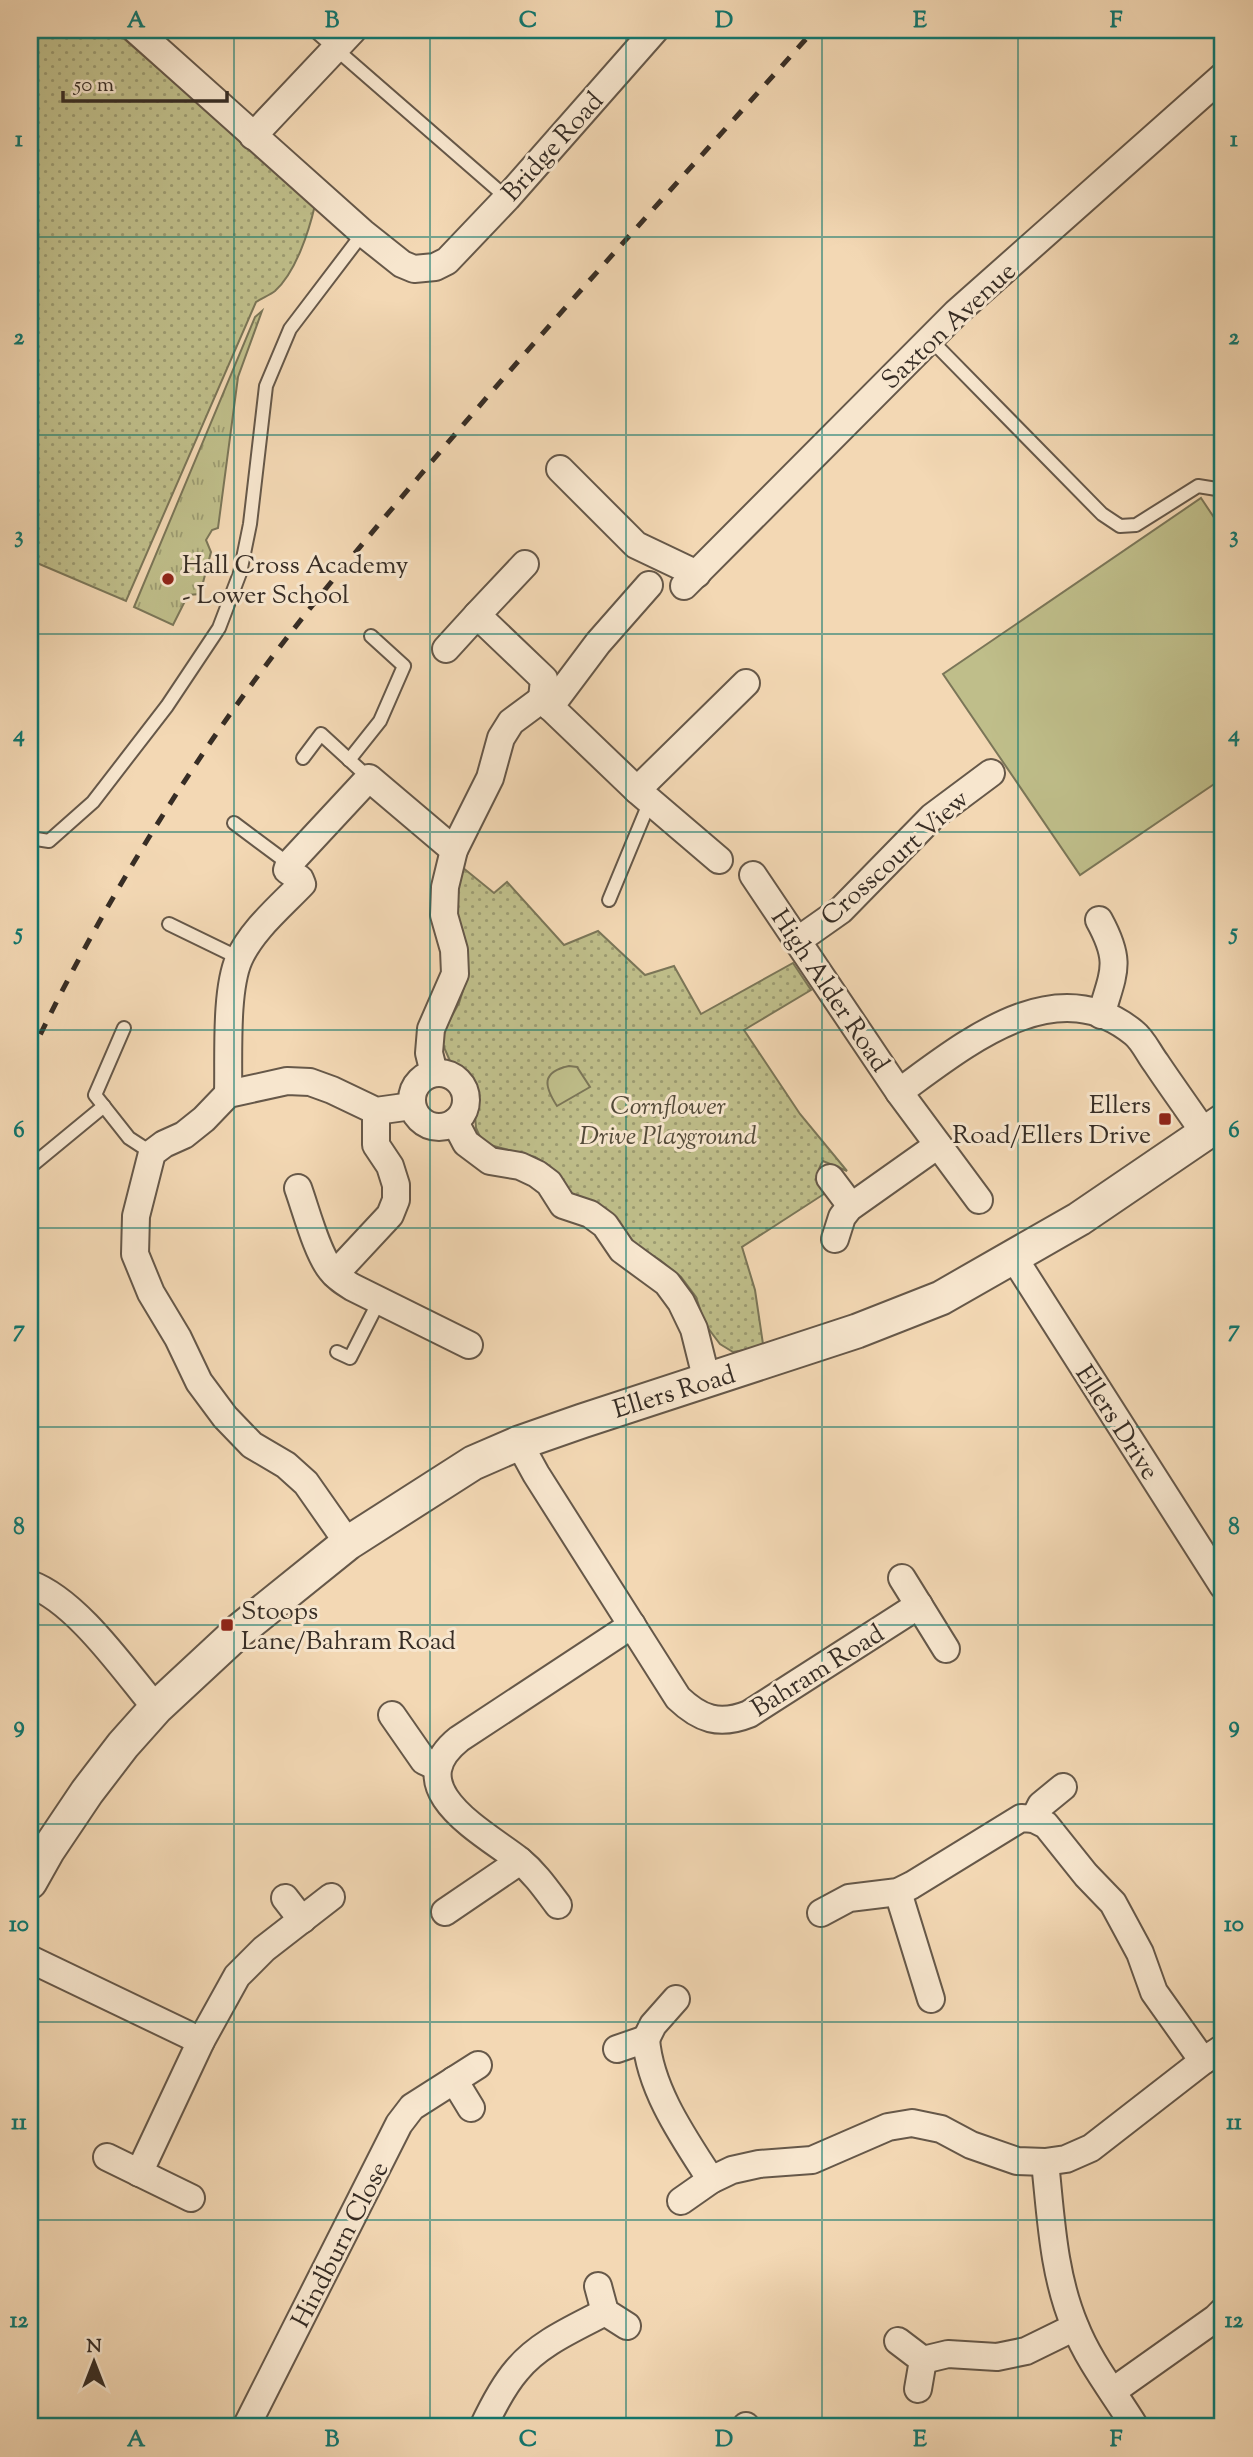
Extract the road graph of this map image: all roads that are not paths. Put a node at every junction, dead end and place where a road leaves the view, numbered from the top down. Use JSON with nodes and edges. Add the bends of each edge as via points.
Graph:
{"nodes":[{"id":1,"x":135,"y":30,"type":"edge"},
{"id":2,"x":314,"y":30,"type":"edge"},
{"id":3,"x":353,"y":30,"type":"edge"},
{"id":4,"x":656,"y":30,"type":"edge"},
{"id":5,"x":336,"y":49,"type":"junction"},
{"id":6,"x":1223,"y":76,"type":"edge"},
{"id":7,"x":253,"y":136,"type":"junction"},
{"id":8,"x":507,"y":198,"type":"junction"},
{"id":9,"x":363,"y":233,"type":"junction"},
{"id":10,"x":930,"y":339,"type":"junction"},
{"id":11,"x":560,"y":469,"type":"dead end"},
{"id":12,"x":1223,"y":491,"type":"edge"},
{"id":13,"x":525,"y":564,"type":"dead end"},
{"id":14,"x":649,"y":585,"type":"dead end"},
{"id":15,"x":477,"y":615,"type":"junction"},
{"id":16,"x":371,"y":636,"type":"dead end"},
{"id":17,"x":446,"y":649,"type":"dead end"},
{"id":18,"x":746,"y":683,"type":"dead end"},
{"id":19,"x":546,"y":703,"type":"junction"},
{"id":20,"x":303,"y":758,"type":"dead end"},
{"id":21,"x":349,"y":761,"type":"junction"},
{"id":22,"x":991,"y":773,"type":"dead end"},
{"id":23,"x":369,"y":778,"type":"junction"},
{"id":24,"x":643,"y":795,"type":"junction"},
{"id":25,"x":234,"y":823,"type":"dead end"},
{"id":26,"x":30,"y":838,"type":"edge"},
{"id":27,"x":454,"y":850,"type":"junction"},
{"id":28,"x":719,"y":860,"type":"dead end"},
{"id":29,"x":289,"y":864,"type":"junction"},
{"id":30,"x":753,"y":875,"type":"dead end"},
{"id":31,"x":609,"y":900,"type":"dead end"},
{"id":32,"x":1099,"y":920,"type":"dead end"},
{"id":33,"x":169,"y":924,"type":"dead end"},
{"id":34,"x":797,"y":941,"type":"junction"},
{"id":35,"x":239,"y":958,"type":"junction"},
{"id":36,"x":1101,"y":1015,"type":"junction"},
{"id":37,"x":124,"y":1028,"type":"dead end"},
{"id":38,"x":435,"y":1073,"type":"junction"},
{"id":39,"x":899,"y":1092,"type":"junction"},
{"id":40,"x":228,"y":1094,"type":"junction"},
{"id":41,"x":104,"y":1106,"type":"junction"},
{"id":42,"x":412,"y":1106,"type":"junction"},
{"id":43,"x":376,"y":1111,"type":"junction"},
{"id":44,"x":455,"y":1122,"type":"junction"},
{"id":45,"x":1214,"y":1127,"type":"edge"},
{"id":46,"x":938,"y":1145,"type":"junction"},
{"id":47,"x":152,"y":1153,"type":"junction"},
{"id":48,"x":30,"y":1167,"type":"edge"},
{"id":49,"x":830,"y":1178,"type":"dead end"},
{"id":50,"x":298,"y":1188,"type":"dead end"},
{"id":51,"x":979,"y":1200,"type":"dead end"},
{"id":52,"x":852,"y":1206,"type":"junction"},
{"id":53,"x":835,"y":1239,"type":"dead end"},
{"id":54,"x":1014,"y":1258,"type":"junction"},
{"id":55,"x":335,"y":1274,"type":"junction"},
{"id":56,"x":379,"y":1301,"type":"junction"},
{"id":57,"x":469,"y":1345,"type":"dead end"},
{"id":58,"x":337,"y":1352,"type":"dead end"},
{"id":59,"x":707,"y":1381,"type":"junction"},
{"id":60,"x":519,"y":1443,"type":"junction"},
{"id":61,"x":348,"y":1543,"type":"junction"},
{"id":62,"x":901,"y":1578,"type":"dead end"},
{"id":63,"x":30,"y":1584,"type":"edge"},
{"id":64,"x":1223,"y":1586,"type":"edge"},
{"id":65,"x":919,"y":1605,"type":"junction"},
{"id":66,"x":632,"y":1625,"type":"junction"},
{"id":67,"x":946,"y":1649,"type":"dead end"},
{"id":68,"x":156,"y":1708,"type":"junction"},
{"id":69,"x":392,"y":1715,"type":"dead end"},
{"id":70,"x":437,"y":1766,"type":"junction"},
{"id":71,"x":1063,"y":1787,"type":"dead end"},
{"id":72,"x":1034,"y":1819,"type":"junction"},
{"id":73,"x":520,"y":1861,"type":"junction"},
{"id":74,"x":30,"y":1882,"type":"edge"},
{"id":75,"x":898,"y":1892,"type":"junction"},
{"id":76,"x":331,"y":1897,"type":"dead end"},
{"id":77,"x":285,"y":1898,"type":"dead end"},
{"id":78,"x":558,"y":1905,"type":"dead end"},
{"id":79,"x":445,"y":1912,"type":"dead end"},
{"id":80,"x":821,"y":1913,"type":"dead end"},
{"id":81,"x":302,"y":1920,"type":"junction"},
{"id":82,"x":30,"y":1959,"type":"edge"},
{"id":83,"x":676,"y":1999,"type":"dead end"},
{"id":84,"x":931,"y":1999,"type":"dead end"},
{"id":85,"x":646,"y":2039,"type":"junction"},
{"id":86,"x":201,"y":2040,"type":"junction"},
{"id":87,"x":617,"y":2049,"type":"dead end"},
{"id":88,"x":1213,"y":2055,"type":"edge"},
{"id":89,"x":478,"y":2065,"type":"dead end"},
{"id":90,"x":454,"y":2080,"type":"junction"},
{"id":91,"x":471,"y":2108,"type":"dead end"},
{"id":92,"x":107,"y":2157,"type":"dead end"},
{"id":93,"x":1045,"y":2162,"type":"junction"},
{"id":94,"x":139,"y":2173,"type":"junction"},
{"id":95,"x":711,"y":2180,"type":"junction"},
{"id":96,"x":191,"y":2198,"type":"dead end"},
{"id":97,"x":681,"y":2201,"type":"dead end"},
{"id":98,"x":1223,"y":2311,"type":"edge"},
{"id":99,"x":627,"y":2326,"type":"dead end"},
{"id":100,"x":1075,"y":2327,"type":"junction"},
{"id":101,"x":898,"y":2341,"type":"dead end"},
{"id":102,"x":923,"y":2360,"type":"junction"},
{"id":103,"x":918,"y":2389,"type":"dead end"},
{"id":104,"x":1113,"y":2391,"type":"junction"},
{"id":105,"x":246,"y":2427,"type":"edge"},
{"id":106,"x":483,"y":2427,"type":"edge"},
{"id":107,"x":1135,"y":2427,"type":"edge"}],
"edges":[{"from":1,"to":7,"type":"street"},
{"from":2,"to":5,"type":"lane"},
{"from":3,"to":5,"type":"street"},
{"from":4,"to":8,"type":"street","name":"Bridge Road"},
{"from":5,"to":7,"type":"street"},
{"from":5,"to":8,"type":"lane"},
{"from":6,"to":10,"type":"street","name":"Saxton Avenue"},
{"from":7,"to":9,"type":"street"},
{"from":8,"to":9,"type":"street","name":"Bridge Road","via":[[435,268],[414,269],[402,264]]},
{"from":9,"to":26,"type":"lane","via":[[290,329],[266,386],[245,548],[219,628],[167,706],[93,802],[49,841]]},
{"from":10,"to":11,"type":"street","name":"Saxton Avenue","via":[[690,580],[636,545]]},
{"from":10,"to":12,"type":"lane","via":[[1102,514],[1120,526],[1136,526],[1198,486]]},
{"from":13,"to":15,"type":"street"},
{"from":14,"to":19,"type":"street"},
{"from":15,"to":17,"type":"street"},
{"from":15,"to":19,"type":"street","via":[[544,680]]},
{"from":16,"to":21,"type":"lane","via":[[404,666],[380,721]]},
{"from":18,"to":24,"type":"street"},
{"from":19,"to":24,"type":"street"},
{"from":19,"to":27,"type":"street","via":[[511,722],[490,778]]},
{"from":20,"to":21,"type":"lane","via":[[321,734]]},
{"from":21,"to":23,"type":"lane"},
{"from":22,"to":34,"type":"street","name":"Crosscourt View","via":[[932,817],[841,910]]},
{"from":23,"to":27,"type":"street"},
{"from":23,"to":29,"type":"street"},
{"from":24,"to":28,"type":"street"},
{"from":24,"to":31,"type":"lane"},
{"from":25,"to":29,"type":"lane"},
{"from":27,"to":38,"type":"street","via":[[444,915],[455,974],[431,1029],[429,1054]]},
{"from":29,"to":35,"type":"street","via":[[287,870],[302,884],[258,930]]},
{"from":30,"to":34,"type":"street","name":"High Alder Road"},
{"from":32,"to":36,"type":"street","via":[[1114,955]]},
{"from":33,"to":35,"type":"lane"},
{"from":34,"to":39,"type":"street","name":"High Alder Road"},
{"from":35,"to":40,"type":"street","via":[[231,985]]},
{"from":36,"to":39,"type":"street","name":"High Alder Road","via":[[1059,1007],[1027,1013],[998,1025]]},
{"from":36,"to":45,"type":"street","name":"High Alder Road","via":[[1135,1034]]},
{"from":37,"to":41,"type":"lane","via":[[95,1095]]},
{"from":38,"to":42,"type":"street","via":[[419,1081]]},
{"from":38,"to":44,"type":"street","via":[[452,1076],[464,1089],[465,1107]]},
{"from":39,"to":46,"type":"street"},
{"from":40,"to":43,"type":"street","via":[[287,1081],[310,1082]]},
{"from":40,"to":47,"type":"street","via":[[184,1135]]},
{"from":41,"to":47,"type":"lane","via":[[129,1138]]},
{"from":41,"to":48,"type":"lane"},
{"from":42,"to":43,"type":"street"},
{"from":42,"to":44,"type":"street","via":[[429,1125]]},
{"from":43,"to":55,"type":"street","via":[[376,1145],[390,1166],[396,1200],[390,1215]]},
{"from":44,"to":59,"type":"street","via":[[466,1143],[490,1161],[537,1174],[563,1205],[605,1225],[622,1250],[667,1283],[694,1329]]},
{"from":45,"to":54,"type":"street","name":"Ellers Road"},
{"from":46,"to":51,"type":"street"},
{"from":46,"to":52,"type":"street"},
{"from":47,"to":61,"type":"street","via":[[136,1216],[135,1254],[151,1293],[199,1382],[225,1417],[252,1445],[306,1483]]},
{"from":49,"to":52,"type":"street"},
{"from":50,"to":55,"type":"street","via":[[323,1257]]},
{"from":52,"to":53,"type":"street","via":[[842,1217]]},
{"from":54,"to":59,"type":"street","name":"Ellers Road","via":[[941,1298]]},
{"from":54,"to":64,"type":"street","name":"Ellers Drive"},
{"from":55,"to":56,"type":"street"},
{"from":56,"to":57,"type":"street"},
{"from":56,"to":58,"type":"lane","via":[[350,1358]]},
{"from":59,"to":60,"type":"street","name":"Ellers Road"},
{"from":60,"to":61,"type":"street","name":"Ellers Road","via":[[473,1463]]},
{"from":60,"to":66,"type":"street","name":"Bahram Road"},
{"from":61,"to":68,"type":"street","name":"Ellers Road","via":[[240,1630]]},
{"from":62,"to":65,"type":"street"},
{"from":63,"to":68,"type":"street","via":[[75,1614]]},
{"from":65,"to":66,"type":"street","name":"Bahram Road","via":[[735,1719],[719,1720],[692,1711],[678,1698]]},
{"from":65,"to":67,"type":"street"},
{"from":66,"to":70,"type":"street","via":[[459,1739],[445,1750]]},
{"from":68,"to":74,"type":"street","name":"Ellers Road","via":[[87,1792]]},
{"from":69,"to":70,"type":"street","via":[[424,1761]]},
{"from":70,"to":73,"type":"street","via":[[436,1778],[445,1798],[460,1816]]},
{"from":71,"to":72,"type":"street","via":[[1041,1805]]},
{"from":72,"to":75,"type":"street","via":[[1021,1818]]},
{"from":72,"to":88,"type":"street","via":[[1046,1825],[1113,1903],[1140,1953],[1154,1992]]},
{"from":73,"to":78,"type":"street"},
{"from":73,"to":79,"type":"street"},
{"from":75,"to":80,"type":"street","via":[[849,1898]]},
{"from":75,"to":84,"type":"street"},
{"from":76,"to":81,"type":"street"},
{"from":77,"to":81,"type":"street"},
{"from":81,"to":86,"type":"street","via":[[237,1976]]},
{"from":82,"to":86,"type":"street"},
{"from":83,"to":85,"type":"street"},
{"from":85,"to":87,"type":"street"},
{"from":85,"to":95,"type":"street","via":[[656,2080]]},
{"from":86,"to":94,"type":"street"},
{"from":88,"to":93,"type":"street","via":[[1091,2148]]},
{"from":89,"to":90,"type":"street","name":"Hindburn Close"},
{"from":90,"to":91,"type":"street"},
{"from":90,"to":105,"type":"street","name":"Hindburn Close","via":[[412,2107],[400,2124]]},
{"from":92,"to":94,"type":"street"},
{"from":93,"to":95,"type":"street","via":[[1017,2161],[941,2129],[912,2123],[888,2127],[812,2160],[760,2164]]},
{"from":93,"to":100,"type":"street","via":[[1057,2267]]},
{"from":94,"to":96,"type":"street"},
{"from":95,"to":97,"type":"street"},
{"from":98,"to":104,"type":"street"},
{"from":99,"to":106,"type":"street","via":[[601,2299],[517,2369]]},
{"from":100,"to":102,"type":"street","via":[[1026,2351],[997,2357],[948,2354]]},
{"from":100,"to":104,"type":"street"},
{"from":101,"to":102,"type":"street"},
{"from":102,"to":103,"type":"street"},
{"from":104,"to":107,"type":"street"}]}
